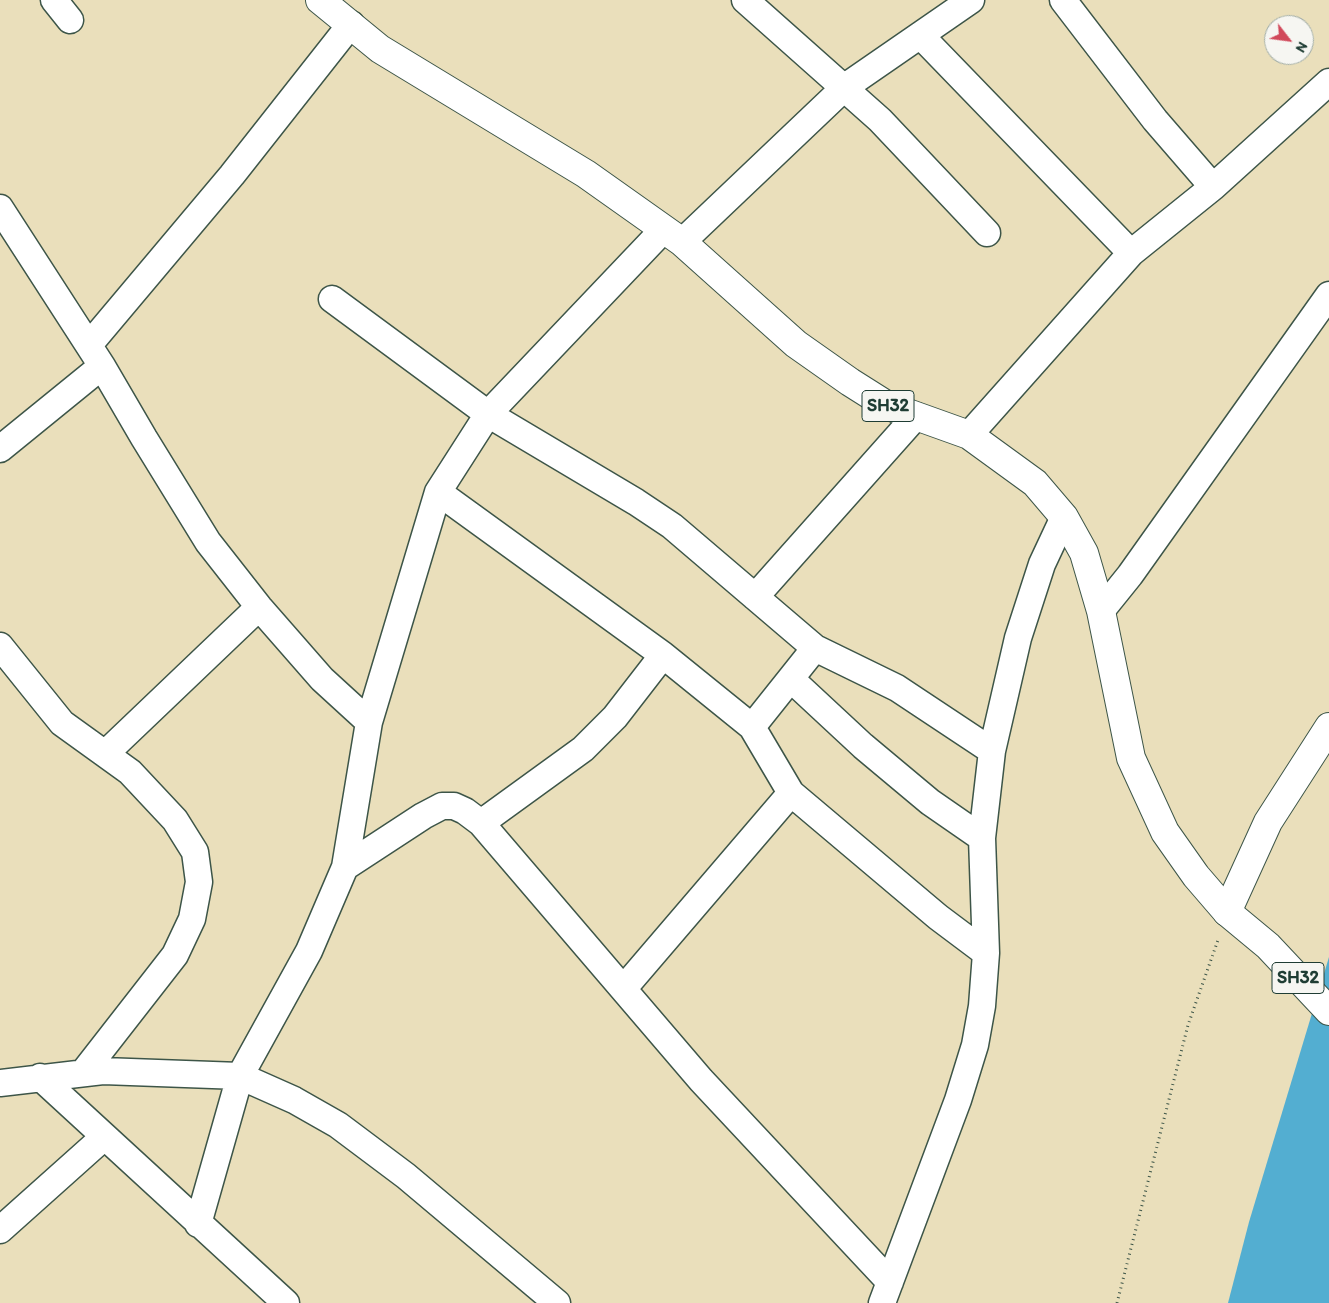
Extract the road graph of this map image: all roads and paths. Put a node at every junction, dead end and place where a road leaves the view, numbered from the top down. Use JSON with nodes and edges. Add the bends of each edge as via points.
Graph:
{"nodes":[{"id":1,"x":744,"y":0,"type":"edge"},
{"id":2,"x":971,"y":0,"type":"edge"},
{"id":3,"x":1063,"y":0,"type":"edge"},
{"id":4,"x":338,"y":9,"type":"edge"},
{"id":5,"x":921,"y":36,"type":"junction"},
{"id":6,"x":1329,"y":82,"type":"edge"},
{"id":7,"x":845,"y":87,"type":"junction"},
{"id":8,"x":1213,"y":187,"type":"junction"},
{"id":9,"x":0,"y":208,"type":"edge"},
{"id":10,"x":987,"y":233,"type":"dead end"},
{"id":11,"x":672,"y":236,"type":"junction"},
{"id":12,"x":1131,"y":253,"type":"junction"},
{"id":13,"x":1329,"y":295,"type":"edge"},
{"id":14,"x":332,"y":299,"type":"dead end"},
{"id":15,"x":95,"y":355,"type":"junction"},
{"id":16,"x":488,"y":414,"type":"junction"},
{"id":17,"x":916,"y":416,"type":"junction"},
{"id":18,"x":969,"y":435,"type":"junction"},
{"id":19,"x":0,"y":449,"type":"edge"},
{"id":20,"x":438,"y":492,"type":"junction"},
{"id":21,"x":1064,"y":517,"type":"junction"},
{"id":22,"x":755,"y":597,"type":"junction"},
{"id":23,"x":258,"y":607,"type":"junction"},
{"id":24,"x":1101,"y":611,"type":"junction"},
{"id":25,"x":0,"y":646,"type":"edge"},
{"id":26,"x":815,"y":648,"type":"junction"},
{"id":27,"x":663,"y":655,"type":"junction"},
{"id":28,"x":792,"y":680,"type":"junction"},
{"id":29,"x":370,"y":722,"type":"junction"},
{"id":30,"x":752,"y":726,"type":"junction"},
{"id":31,"x":1329,"y":727,"type":"edge"},
{"id":32,"x":992,"y":751,"type":"junction"},
{"id":33,"x":106,"y":754,"type":"junction"},
{"id":34,"x":792,"y":794,"type":"junction"},
{"id":35,"x":481,"y":823,"type":"junction"},
{"id":36,"x":982,"y":838,"type":"junction"},
{"id":37,"x":345,"y":868,"type":"junction"},
{"id":38,"x":1227,"y":912,"type":"junction"},
{"id":39,"x":986,"y":953,"type":"junction"},
{"id":40,"x":624,"y":988,"type":"junction"},
{"id":41,"x":1329,"y":1011,"type":"edge"},
{"id":42,"x":83,"y":1073,"type":"junction"},
{"id":43,"x":240,"y":1076,"type":"junction"},
{"id":44,"x":40,"y":1078,"type":"junction"},
{"id":45,"x":0,"y":1083,"type":"edge"},
{"id":46,"x":104,"y":1137,"type":"junction"},
{"id":47,"x":198,"y":1224,"type":"junction"},
{"id":48,"x":0,"y":1230,"type":"edge"},
{"id":49,"x":886,"y":1292,"type":"edge"},
{"id":50,"x":286,"y":1303,"type":"edge"},
{"id":51,"x":557,"y":1303,"type":"edge"},
{"id":52,"x":1117,"y":1303,"type":"edge"}],
"edges":[{"from":1,"to":7,"type":"street"},
{"from":2,"to":5,"type":"street"},
{"from":3,"to":8,"type":"street","via":[[1155,120]]},
{"from":4,"to":11,"type":"main road","number":"SH32","via":[[380,48],[586,174]]},
{"from":4,"to":15,"type":"street","via":[[232,175]]},
{"from":5,"to":7,"type":"street"},
{"from":5,"to":12,"type":"street"},
{"from":6,"to":8,"type":"street"},
{"from":7,"to":10,"type":"street"},
{"from":7,"to":11,"type":"street"},
{"from":8,"to":12,"type":"street"},
{"from":9,"to":15,"type":"street"},
{"from":11,"to":16,"type":"street"},
{"from":11,"to":17,"type":"main road","number":"SH32","via":[[796,344],[888,406]]},
{"from":12,"to":18,"type":"street"},
{"from":13,"to":24,"type":"street"},
{"from":14,"to":16,"type":"street"},
{"from":15,"to":19,"type":"street"},
{"from":15,"to":23,"type":"street","via":[[208,542]]},
{"from":16,"to":20,"type":"street"},
{"from":16,"to":22,"type":"street","via":[[672,526]]},
{"from":17,"to":18,"type":"main road","number":"SH32"},
{"from":17,"to":22,"type":"street"},
{"from":18,"to":21,"type":"main road","number":"SH32","via":[[1035,482]]},
{"from":20,"to":27,"type":"street"},
{"from":20,"to":29,"type":"street"},
{"from":21,"to":24,"type":"main road","number":"SH32","via":[[1084,553]]},
{"from":21,"to":32,"type":"street","via":[[1042,564],[1018,638]]},
{"from":22,"to":26,"type":"street"},
{"from":23,"to":29,"type":"street","via":[[322,679]]},
{"from":23,"to":33,"type":"street"},
{"from":24,"to":38,"type":"main road","number":"SH32","via":[[1131,758],[1165,832]]},
{"from":25,"to":33,"type":"street","via":[[62,723]]},
{"from":26,"to":28,"type":"street"},
{"from":26,"to":32,"type":"street","via":[[897,688]]},
{"from":27,"to":30,"type":"street"},
{"from":27,"to":35,"type":"street","via":[[615,717],[583,749]]},
{"from":28,"to":30,"type":"street"},
{"from":28,"to":36,"type":"street","via":[[908,783]]},
{"from":29,"to":37,"type":"street"},
{"from":30,"to":34,"type":"street"},
{"from":31,"to":38,"type":"main road","via":[[1268,822]]},
{"from":32,"to":36,"type":"street"},
{"from":33,"to":42,"type":"street","via":[[130,772],[175,820],[195,852],[199,882],[192,919],[175,955]]},
{"from":34,"to":39,"type":"street","via":[[938,917]]},
{"from":34,"to":40,"type":"street"},
{"from":35,"to":37,"type":"street","via":[[460,808],[442,806]]},
{"from":35,"to":40,"type":"street"},
{"from":36,"to":39,"type":"street"},
{"from":37,"to":43,"type":"street","via":[[309,951]]},
{"from":38,"to":41,"type":"main road","number":"SH32","via":[[1268,946]]},
{"from":38,"to":52,"type":"path","via":[[1188,1025]]},
{"from":39,"to":49,"type":"street","via":[[975,1045],[958,1100]]},
{"from":40,"to":49,"type":"street"},
{"from":42,"to":43,"type":"street"},
{"from":42,"to":44,"type":"street"},
{"from":43,"to":47,"type":"street"},
{"from":43,"to":51,"type":"street","via":[[294,1100],[338,1125],[406,1176]]},
{"from":44,"to":45,"type":"street"},
{"from":44,"to":46,"type":"street"},
{"from":46,"to":47,"type":"street"},
{"from":46,"to":48,"type":"street"},
{"from":47,"to":50,"type":"street"}]}
